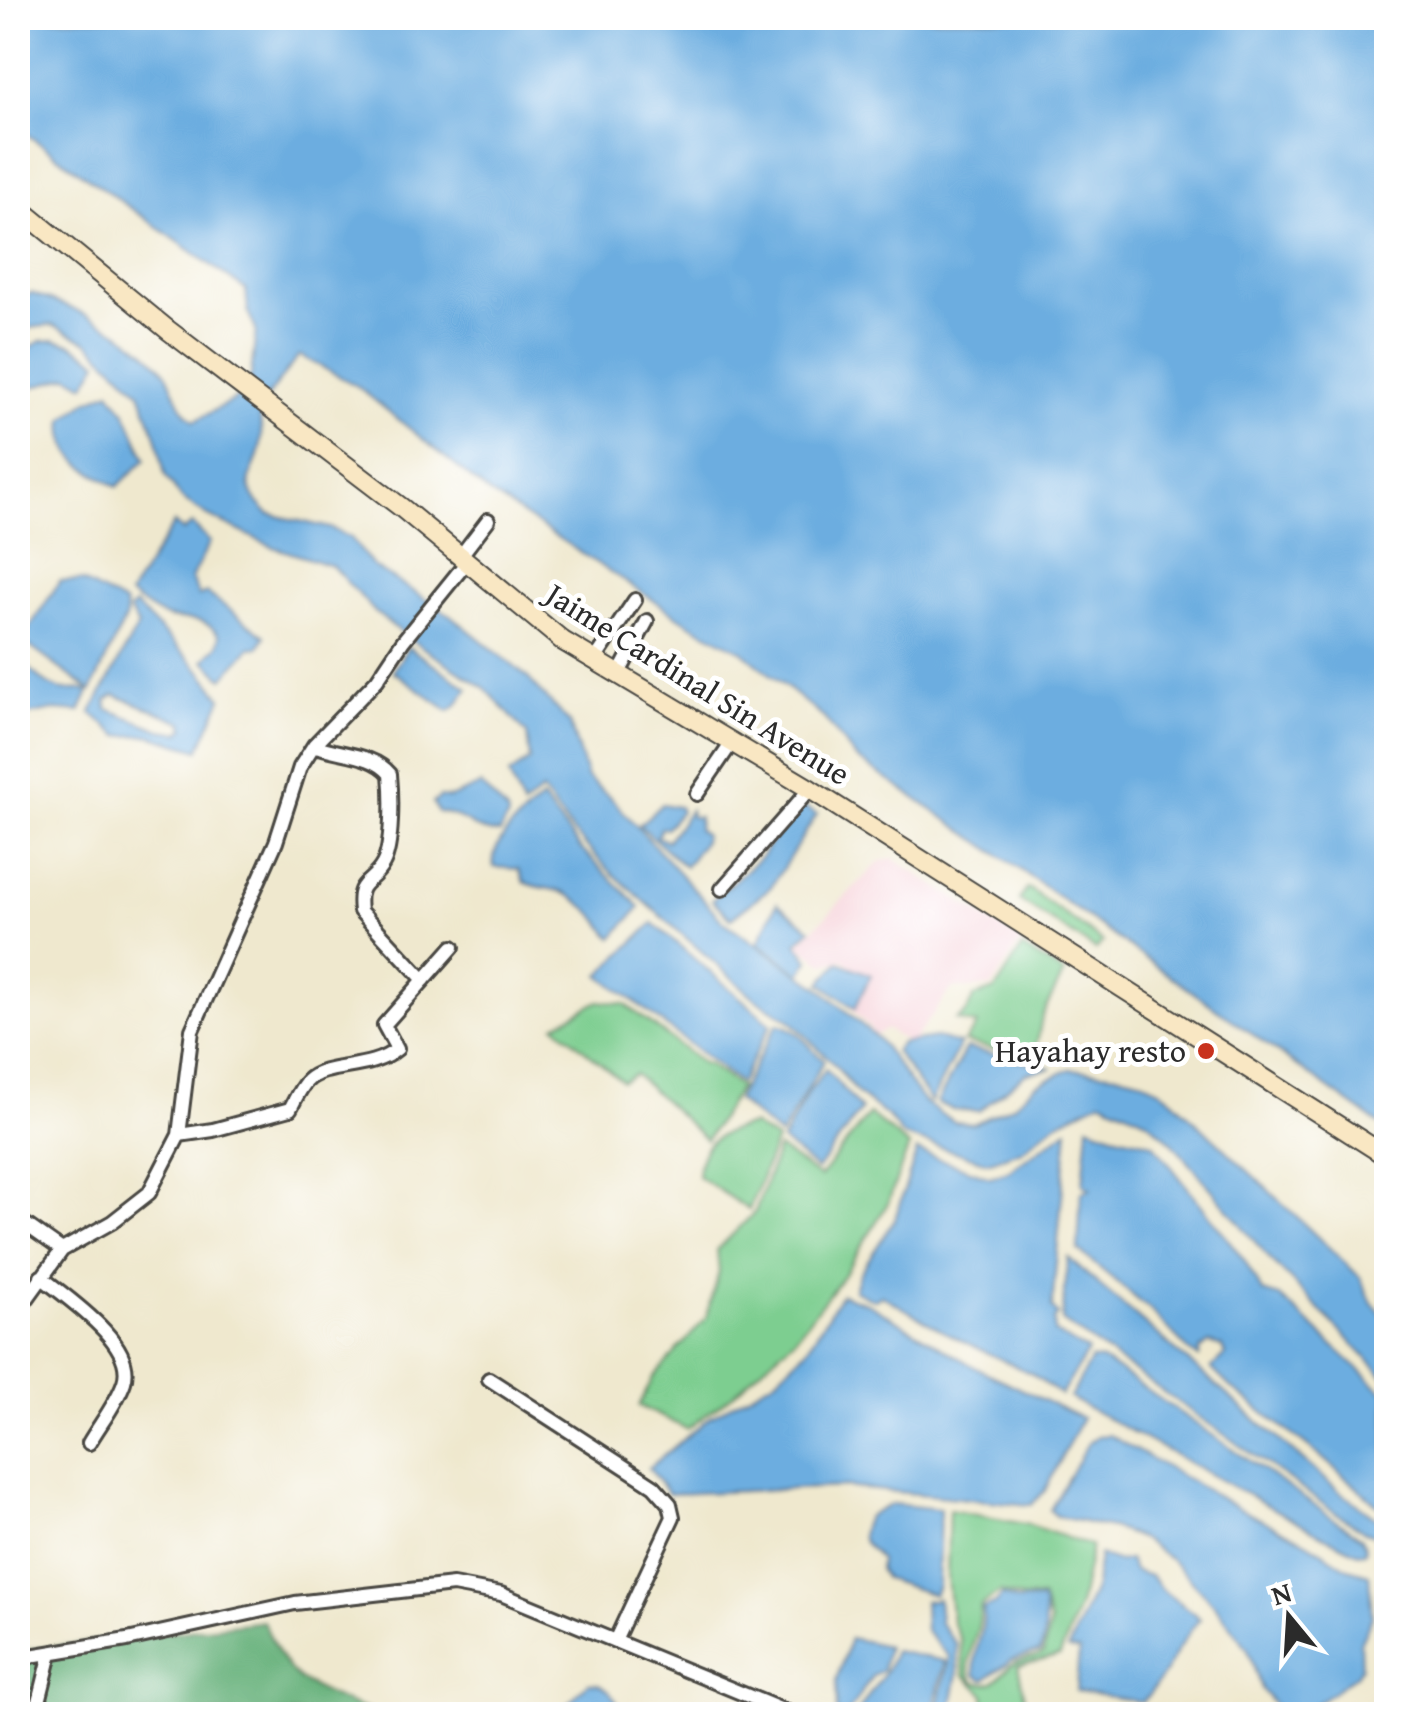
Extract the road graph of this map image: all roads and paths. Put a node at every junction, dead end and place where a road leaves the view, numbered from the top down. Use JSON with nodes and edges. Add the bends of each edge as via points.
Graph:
{"nodes":[{"id":1,"x":18,"y":207,"type":"edge"},
{"id":2,"x":488,"y":520,"type":"dead end"},
{"id":3,"x":462,"y":560,"type":"junction"},
{"id":4,"x":634,"y":600,"type":"dead end"},
{"id":5,"x":647,"y":621,"type":"dead end"},
{"id":6,"x":594,"y":661,"type":"junction"},
{"id":7,"x":618,"y":675,"type":"junction"},
{"id":8,"x":732,"y":741,"type":"junction"},
{"id":9,"x":314,"y":745,"type":"junction"},
{"id":10,"x":810,"y":789,"type":"junction"},
{"id":11,"x":697,"y":794,"type":"dead end"},
{"id":12,"x":722,"y":889,"type":"dead end"},
{"id":13,"x":453,"y":946,"type":"dead end"},
{"id":14,"x":424,"y":980,"type":"junction"},
{"id":15,"x":179,"y":1134,"type":"junction"},
{"id":16,"x":1386,"y":1156,"type":"edge"},
{"id":17,"x":18,"y":1219,"type":"edge"},
{"id":18,"x":62,"y":1250,"type":"junction"},
{"id":19,"x":41,"y":1277,"type":"junction"},
{"id":20,"x":18,"y":1311,"type":"edge"},
{"id":21,"x":489,"y":1379,"type":"dead end"},
{"id":22,"x":89,"y":1444,"type":"dead end"},
{"id":23,"x":615,"y":1640,"type":"junction"},
{"id":24,"x":51,"y":1652,"type":"junction"},
{"id":25,"x":18,"y":1658,"type":"edge"},
{"id":26,"x":36,"y":1714,"type":"edge"},
{"id":27,"x":792,"y":1714,"type":"edge"}],
"edges":[{"from":1,"to":3,"type":"main road","name":"Jaime Cardinal Sin Avenue"},
{"from":2,"to":3,"type":"street"},
{"from":3,"to":6,"type":"main road","name":"Jaime Cardinal Sin Avenue"},
{"from":3,"to":9,"type":"street","via":[[377,680]]},
{"from":4,"to":6,"type":"street"},
{"from":5,"to":7,"type":"street"},
{"from":6,"to":7,"type":"main road","name":"Jaime Cardinal Sin Avenue"},
{"from":7,"to":8,"type":"main road","name":"Jaime Cardinal Sin Avenue"},
{"from":8,"to":10,"type":"main road","name":"Jaime Cardinal Sin Avenue"},
{"from":8,"to":11,"type":"street"},
{"from":9,"to":14,"type":"street","via":[[370,759],[390,774],[388,848],[383,864],[363,882],[360,911]]},
{"from":9,"to":15,"type":"street","via":[[192,1030]]},
{"from":10,"to":12,"type":"street"},
{"from":10,"to":16,"type":"main road","name":"Jaime Cardinal Sin Avenue"},
{"from":13,"to":14,"type":"street"},
{"from":14,"to":15,"type":"street","via":[[384,1025],[396,1050],[384,1060],[308,1078],[290,1108]]},
{"from":15,"to":18,"type":"street","via":[[149,1193]]},
{"from":17,"to":18,"type":"street"},
{"from":18,"to":19,"type":"street"},
{"from":19,"to":20,"type":"street"},
{"from":19,"to":22,"type":"street","via":[[120,1348],[127,1364],[124,1382]]},
{"from":21,"to":23,"type":"street","via":[[654,1486],[670,1504],[673,1517]]},
{"from":23,"to":24,"type":"street","via":[[501,1594],[453,1585],[294,1603]]},
{"from":23,"to":27,"type":"street"},
{"from":24,"to":25,"type":"street"},
{"from":24,"to":26,"type":"street"}]}
